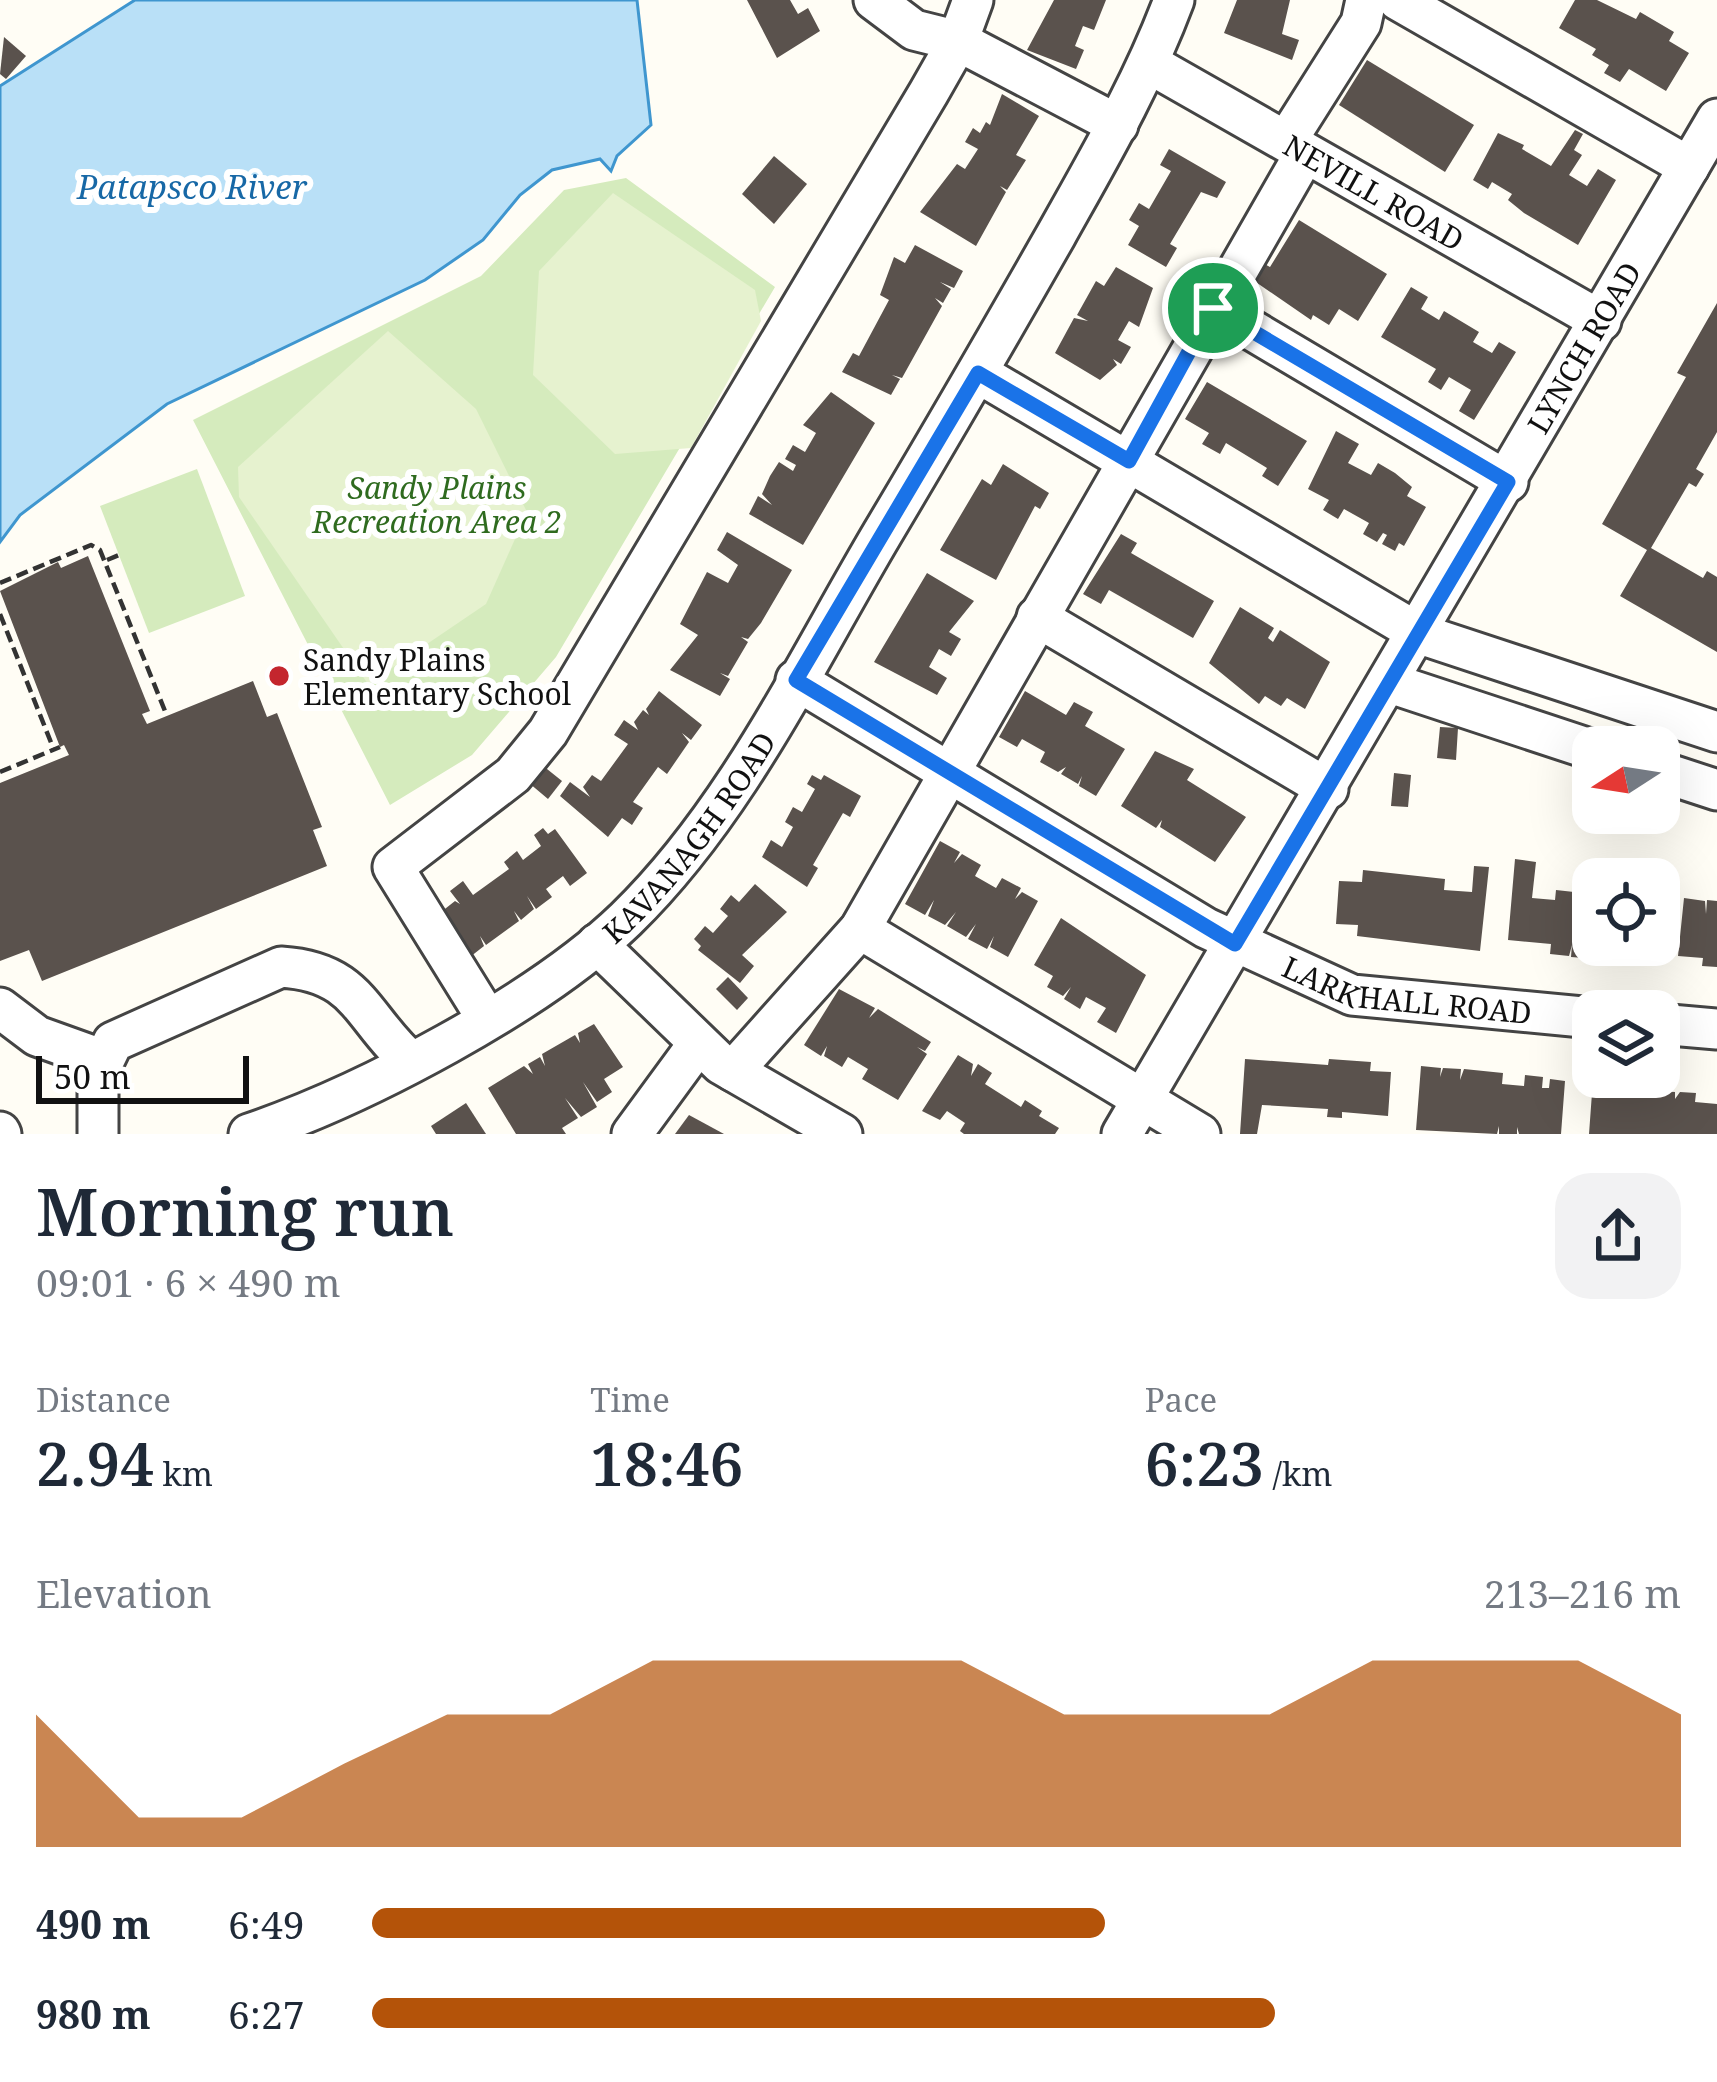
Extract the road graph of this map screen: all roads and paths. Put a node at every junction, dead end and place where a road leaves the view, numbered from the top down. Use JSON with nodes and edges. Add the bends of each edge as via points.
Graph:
{"nodes":[{"id":1,"x":874,"y":0,"type":"edge"},
{"id":2,"x":973,"y":0,"type":"edge"},
{"id":3,"x":1174,"y":0,"type":"edge"},
{"id":4,"x":1366,"y":0,"type":"edge"},
{"id":5,"x":1398,"y":0,"type":"edge"},
{"id":6,"x":958,"y":41,"type":"junction"},
{"id":7,"x":1150,"y":64,"type":"junction"},
{"id":8,"x":1717,"y":119,"type":"edge"},
{"id":9,"x":1118,"y":125,"type":"junction"},
{"id":10,"x":1295,"y":147,"type":"junction"},
{"id":11,"x":1689,"y":167,"type":"junction"},
{"id":12,"x":1213,"y":308,"type":"junction"},
{"id":13,"x":1600,"y":321,"type":"junction"},
{"id":14,"x":978,"y":373,"type":"junction"},
{"id":15,"x":1129,"y":461,"type":"junction"},
{"id":16,"x":1508,"y":482,"type":"junction"},
{"id":17,"x":119,"y":555,"type":"dead end"},
{"id":18,"x":107,"y":560,"type":"junction"},
{"id":19,"x":0,"y":583,"type":"edge"},
{"id":20,"x":0,"y":614,"type":"edge"},
{"id":21,"x":1036,"y":617,"type":"junction"},
{"id":22,"x":1420,"y":634,"type":"junction"},
{"id":23,"x":796,"y":680,"type":"junction"},
{"id":24,"x":1390,"y":683,"type":"junction"},
{"id":25,"x":167,"y":716,"type":"dead end"},
{"id":26,"x":1717,"y":732,"type":"edge"},
{"id":27,"x":1572,"y":743,"type":"edge"},
{"id":28,"x":948,"y":770,"type":"junction"},
{"id":29,"x":0,"y":772,"type":"edge"},
{"id":30,"x":1680,"y":778,"type":"edge"},
{"id":31,"x":1328,"y":789,"type":"junction"},
{"id":32,"x":1717,"y":790,"type":"edge"},
{"id":33,"x":860,"y":928,"type":"junction"},
{"id":34,"x":597,"y":944,"type":"junction"},
{"id":35,"x":1235,"y":944,"type":"junction"},
{"id":36,"x":0,"y":1007,"type":"edge"},
{"id":37,"x":1572,"y":1016,"type":"edge"},
{"id":38,"x":486,"y":1017,"type":"junction"},
{"id":39,"x":1680,"y":1026,"type":"edge"},
{"id":40,"x":1717,"y":1029,"type":"edge"},
{"id":41,"x":698,"y":1044,"type":"junction"},
{"id":42,"x":101,"y":1059,"type":"junction"},
{"id":43,"x":411,"y":1062,"type":"junction"},
{"id":44,"x":733,"y":1071,"type":"junction"},
{"id":45,"x":1132,"y":1118,"type":"edge"},
{"id":46,"x":305,"y":1125,"type":"edge"},
{"id":47,"x":98,"y":1134,"type":"edge"},
{"id":48,"x":249,"y":1134,"type":"edge"},
{"id":49,"x":632,"y":1134,"type":"edge"},
{"id":50,"x":842,"y":1134,"type":"edge"},
{"id":51,"x":1199,"y":1134,"type":"edge"}],
"edges":[{"from":1,"to":6,"type":"street","via":[[914,30]]},
{"from":2,"to":6,"type":"street"},
{"from":3,"to":7,"type":"street","name":"KAVANAGH ROAD"},
{"from":4,"to":10,"type":"street"},
{"from":5,"to":11,"type":"street"},
{"from":6,"to":9,"type":"street"},
{"from":6,"to":38,"type":"street","via":[[548,732],[512,775],[392,867]]},
{"from":7,"to":9,"type":"street","name":"KAVANAGH ROAD"},
{"from":7,"to":10,"type":"street","name":"NEVILL ROAD"},
{"from":8,"to":11,"type":"street","name":"LYNCH ROAD"},
{"from":9,"to":14,"type":"street","name":"KAVANAGH ROAD"},
{"from":10,"to":12,"type":"street"},
{"from":10,"to":13,"type":"street","name":"NEVILL ROAD"},
{"from":11,"to":13,"type":"street","name":"LYNCH ROAD"},
{"from":12,"to":15,"type":"street"},
{"from":12,"to":16,"type":"street"},
{"from":13,"to":16,"type":"street","name":"LYNCH ROAD"},
{"from":14,"to":15,"type":"street"},
{"from":14,"to":23,"type":"street","name":"KAVANAGH ROAD"},
{"from":15,"to":21,"type":"street"},
{"from":15,"to":22,"type":"street"},
{"from":16,"to":22,"type":"street","name":"LYNCH ROAD"},
{"from":17,"to":18,"type":"path"},
{"from":18,"to":19,"type":"path","via":[[91,545]]},
{"from":18,"to":25,"type":"path"},
{"from":20,"to":29,"type":"path","via":[[57,748]]},
{"from":21,"to":28,"type":"street"},
{"from":21,"to":31,"type":"street"},
{"from":22,"to":24,"type":"street","name":"LYNCH ROAD"},
{"from":22,"to":26,"type":"street"},
{"from":23,"to":28,"type":"street","name":"LARKHALL ROAD"},
{"from":23,"to":34,"type":"street","name":"KAVANAGH ROAD","via":[[712,816]]},
{"from":24,"to":27,"type":"street"},
{"from":24,"to":31,"type":"street","name":"LYNCH ROAD"},
{"from":28,"to":33,"type":"street"},
{"from":28,"to":35,"type":"street","name":"LARKHALL ROAD"},
{"from":30,"to":32,"type":"street"},
{"from":31,"to":35,"type":"street","name":"LYNCH ROAD"},
{"from":33,"to":44,"type":"street"},
{"from":33,"to":45,"type":"street"},
{"from":34,"to":38,"type":"street","name":"KAVANAGH ROAD"},
{"from":34,"to":41,"type":"street"},
{"from":35,"to":37,"type":"street","name":"LARKHALL ROAD","via":[[1352,995]]},
{"from":35,"to":45,"type":"street","name":"LYNCH ROAD"},
{"from":36,"to":42,"type":"street","via":[[37,1036]]},
{"from":38,"to":43,"type":"street","name":"KAVANAGH ROAD"},
{"from":39,"to":40,"type":"street"},
{"from":41,"to":44,"type":"street"},
{"from":41,"to":49,"type":"street"},
{"from":42,"to":43,"type":"street","via":[[126,1034],[281,967],[304,968],[356,993]]},
{"from":42,"to":47,"type":"street"},
{"from":43,"to":46,"type":"street","name":"KAVANAGH ROAD"},
{"from":44,"to":50,"type":"street"},
{"from":45,"to":51,"type":"street"},
{"from":46,"to":48,"type":"street","name":"KAVANAGH ROAD"}]}
